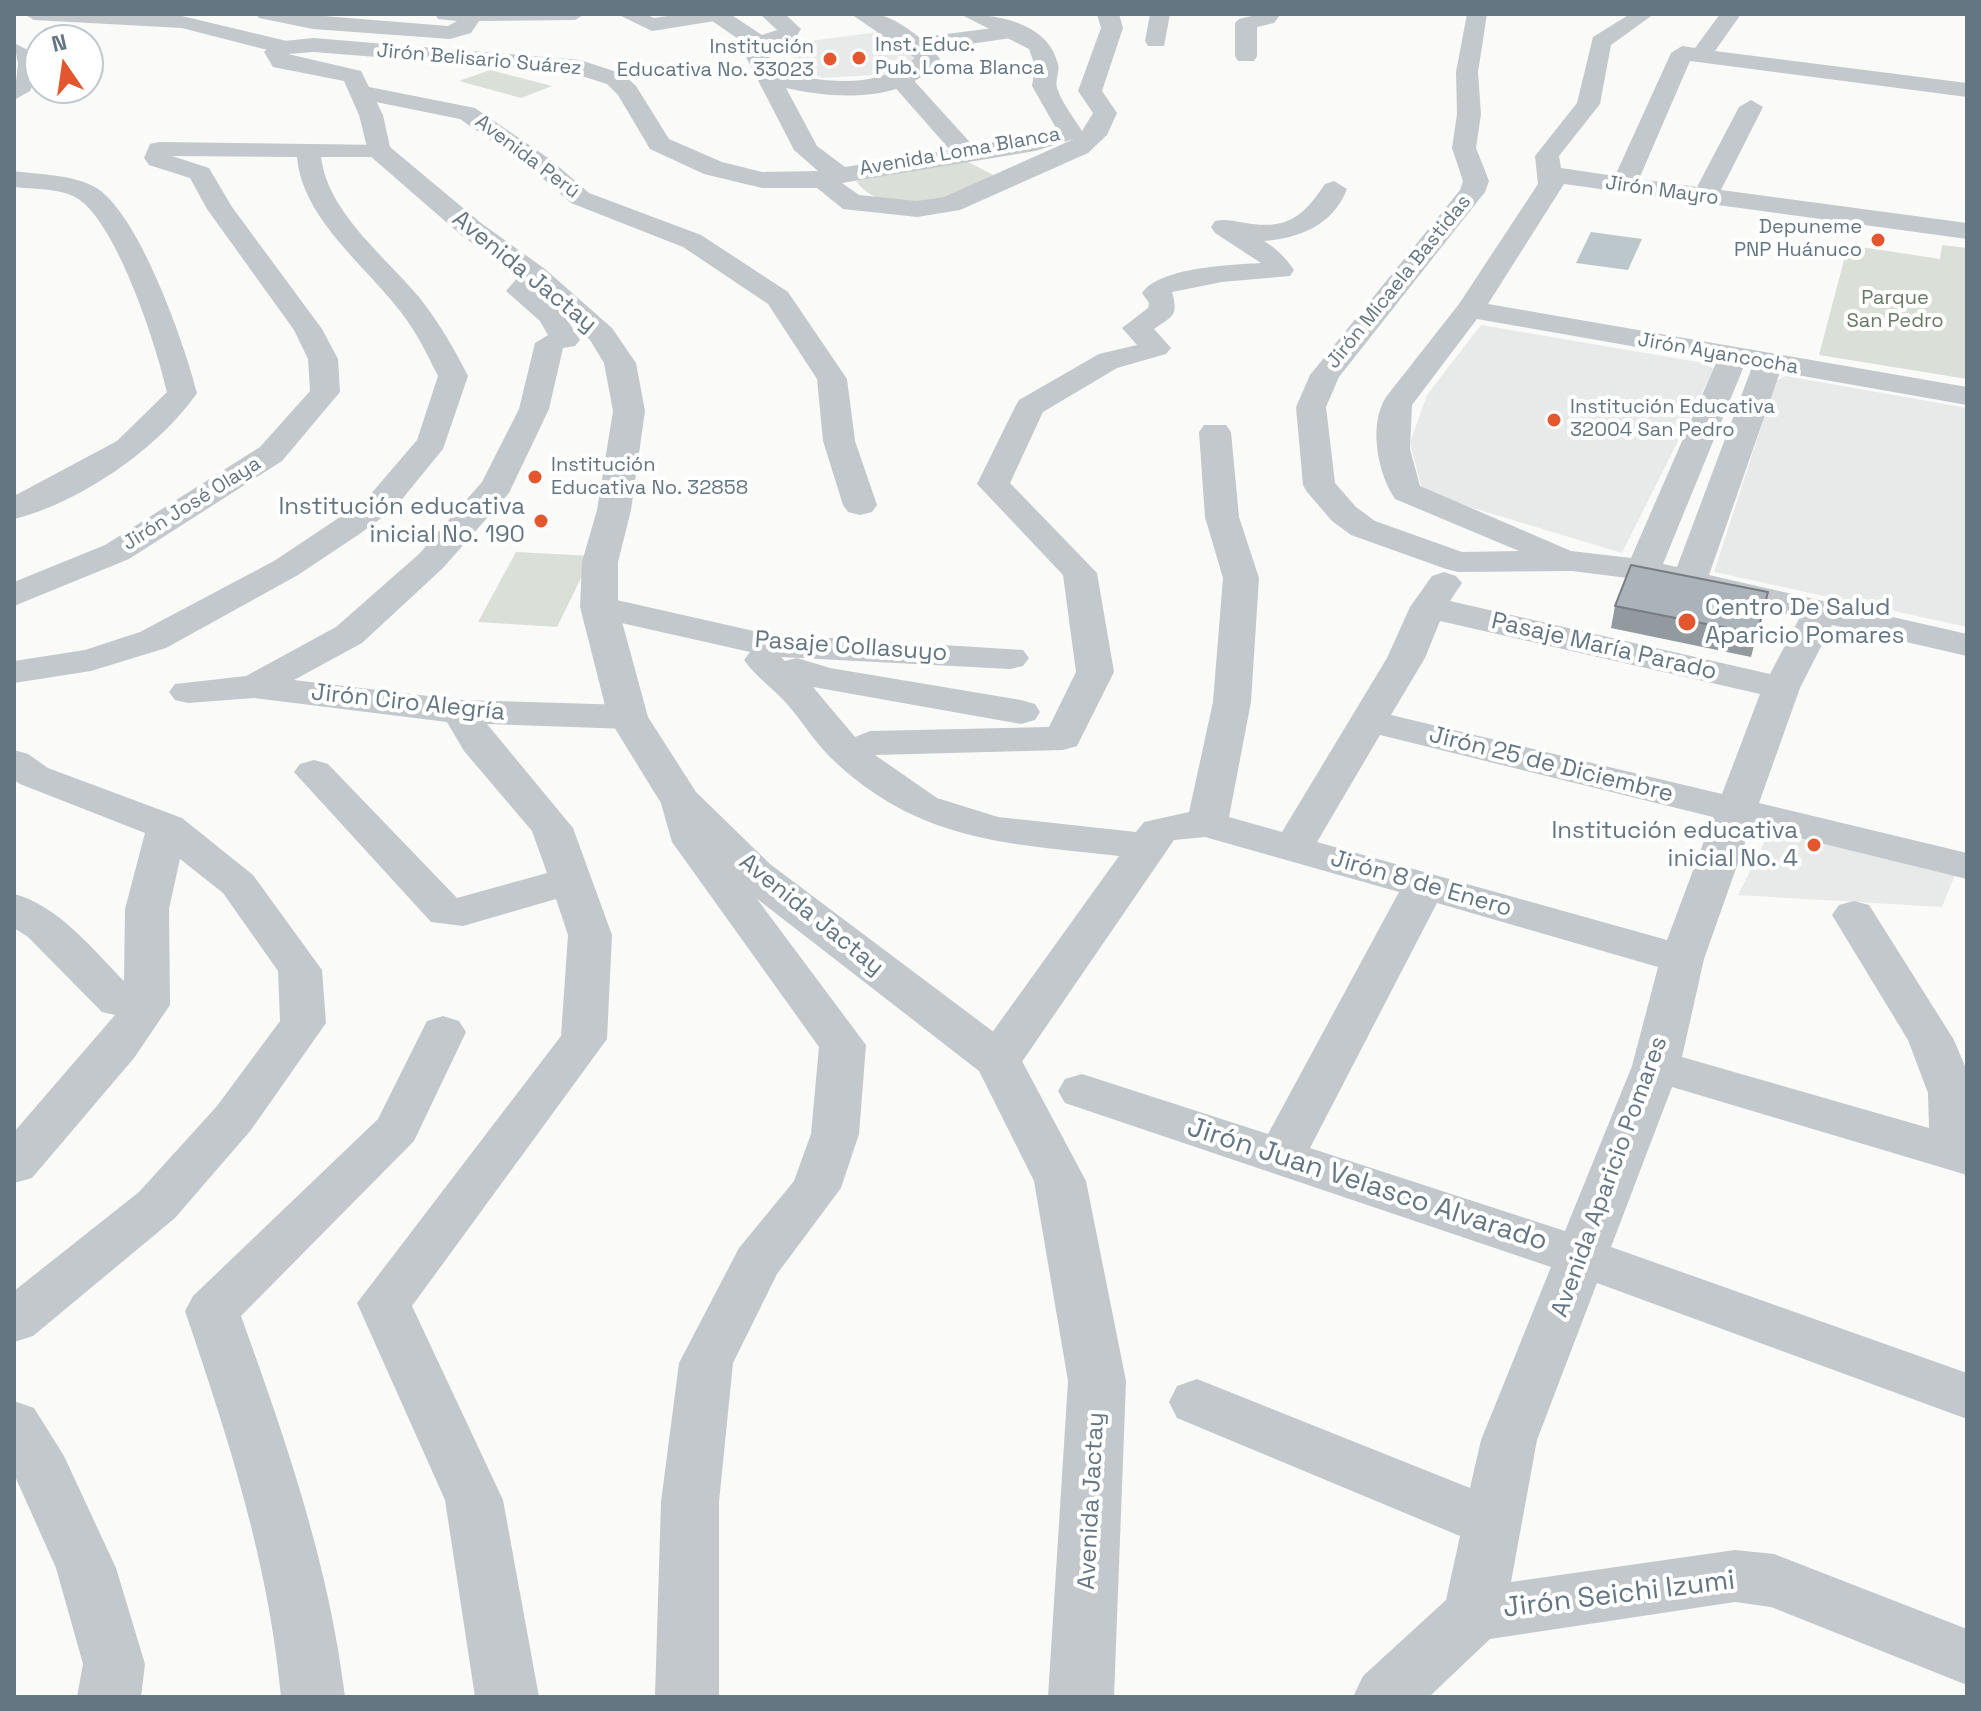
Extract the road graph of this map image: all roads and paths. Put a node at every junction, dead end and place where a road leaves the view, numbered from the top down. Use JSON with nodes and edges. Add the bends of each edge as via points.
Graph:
{"nodes":[{"id":1,"x":34,"y":14,"type":"edge"},
{"id":2,"x":424,"y":14,"type":"edge"},
{"id":3,"x":575,"y":14,"type":"edge"},
{"id":4,"x":627,"y":14,"type":"edge"},
{"id":5,"x":714,"y":14,"type":"edge"},
{"id":6,"x":771,"y":14,"type":"edge"},
{"id":7,"x":862,"y":14,"type":"edge"},
{"id":8,"x":971,"y":14,"type":"edge"},
{"id":9,"x":1108,"y":14,"type":"edge"},
{"id":10,"x":1160,"y":14,"type":"edge"},
{"id":11,"x":1271,"y":14,"type":"edge"},
{"id":12,"x":1477,"y":14,"type":"edge"},
{"id":13,"x":1644,"y":14,"type":"edge"},
{"id":14,"x":1731,"y":14,"type":"edge"},
{"id":15,"x":472,"y":16,"type":"junction"},
{"id":16,"x":274,"y":31,"type":"edge"},
{"id":17,"x":1017,"y":31,"type":"junction"},
{"id":18,"x":229,"y":36,"type":"junction"},
{"id":19,"x":1156,"y":41,"type":"dead end"},
{"id":20,"x":135,"y":42,"type":"dead end"},
{"id":21,"x":759,"y":44,"type":"junction"},
{"id":22,"x":915,"y":45,"type":"junction"},
{"id":23,"x":14,"y":50,"type":"edge"},
{"id":24,"x":1691,"y":54,"type":"junction"},
{"id":25,"x":1246,"y":56,"type":"dead end"},
{"id":26,"x":771,"y":77,"type":"junction"},
{"id":27,"x":900,"y":79,"type":"junction"},
{"id":28,"x":1967,"y":90,"type":"edge"},
{"id":29,"x":14,"y":93,"type":"edge"},
{"id":30,"x":364,"y":93,"type":"junction"},
{"id":31,"x":1751,"y":107,"type":"dead end"},
{"id":32,"x":308,"y":150,"type":"junction"},
{"id":33,"x":378,"y":150,"type":"junction"},
{"id":34,"x":967,"y":154,"type":"junction"},
{"id":35,"x":1547,"y":174,"type":"junction"},
{"id":36,"x":830,"y":176,"type":"junction"},
{"id":37,"x":14,"y":179,"type":"edge"},
{"id":38,"x":1623,"y":186,"type":"junction"},
{"id":39,"x":1334,"y":189,"type":"dead end"},
{"id":40,"x":1704,"y":198,"type":"junction"},
{"id":41,"x":1967,"y":231,"type":"edge"},
{"id":42,"x":535,"y":275,"type":"junction"},
{"id":43,"x":1470,"y":309,"type":"junction"},
{"id":44,"x":1733,"y":357,"type":"junction"},
{"id":45,"x":1768,"y":363,"type":"junction"},
{"id":46,"x":1967,"y":396,"type":"edge"},
{"id":47,"x":1215,"y":432,"type":"dead end"},
{"id":48,"x":860,"y":505,"type":"dead end"},
{"id":49,"x":14,"y":509,"type":"edge"},
{"id":50,"x":1572,"y":561,"type":"junction"},
{"id":51,"x":1458,"y":562,"type":"junction"},
{"id":52,"x":1643,"y":570,"type":"junction"},
{"id":53,"x":1690,"y":579,"type":"junction"},
{"id":54,"x":14,"y":595,"type":"edge"},
{"id":55,"x":599,"y":607,"type":"junction"},
{"id":56,"x":1428,"y":607,"type":"junction"},
{"id":57,"x":1820,"y":613,"type":"junction"},
{"id":58,"x":1967,"y":645,"type":"edge"},
{"id":59,"x":1010,"y":658,"type":"dead end"},
{"id":60,"x":14,"y":672,"type":"edge"},
{"id":61,"x":254,"y":687,"type":"junction"},
{"id":62,"x":1781,"y":688,"type":"junction"},
{"id":63,"x":188,"y":692,"type":"dead end"},
{"id":64,"x":461,"y":712,"type":"junction"},
{"id":65,"x":1021,"y":712,"type":"dead end"},
{"id":66,"x":628,"y":717,"type":"junction"},
{"id":67,"x":1369,"y":721,"type":"junction"},
{"id":68,"x":870,"y":743,"type":"dead end"},
{"id":69,"x":14,"y":762,"type":"edge"},
{"id":70,"x":314,"y":772,"type":"dead end"},
{"id":71,"x":680,"y":800,"type":"junction"},
{"id":72,"x":1736,"y":810,"type":"junction"},
{"id":73,"x":1207,"y":824,"type":"junction"},
{"id":74,"x":167,"y":827,"type":"junction"},
{"id":75,"x":1153,"y":839,"type":"junction"},
{"id":76,"x":1294,"y":846,"type":"junction"},
{"id":77,"x":1967,"y":866,"type":"edge"},
{"id":78,"x":571,"y":880,"type":"junction"},
{"id":79,"x":1424,"y":886,"type":"junction"},
{"id":80,"x":14,"y":908,"type":"edge"},
{"id":81,"x":1854,"y":915,"type":"dead end"},
{"id":82,"x":1682,"y":959,"type":"junction"},
{"id":83,"x":118,"y":1001,"type":"dead end"},
{"id":84,"x":443,"y":1032,"type":"dead end"},
{"id":85,"x":998,"y":1060,"type":"junction"},
{"id":86,"x":1656,"y":1066,"type":"junction"},
{"id":87,"x":1082,"y":1091,"type":"dead end"},
{"id":88,"x":1282,"y":1155,"type":"junction"},
{"id":89,"x":1961,"y":1155,"type":"edge"},
{"id":90,"x":14,"y":1165,"type":"edge"},
{"id":91,"x":1582,"y":1257,"type":"junction"},
{"id":92,"x":14,"y":1321,"type":"edge"},
{"id":93,"x":1967,"y":1396,"type":"edge"},
{"id":94,"x":1197,"y":1402,"type":"dead end"},
{"id":95,"x":14,"y":1424,"type":"edge"},
{"id":96,"x":1493,"y":1523,"type":"junction"},
{"id":97,"x":1474,"y":1614,"type":"junction"},
{"id":98,"x":1967,"y":1657,"type":"edge"},
{"id":99,"x":109,"y":1697,"type":"edge"},
{"id":100,"x":313,"y":1697,"type":"edge"},
{"id":101,"x":507,"y":1697,"type":"edge"},
{"id":102,"x":687,"y":1697,"type":"edge"},
{"id":103,"x":1081,"y":1697,"type":"edge"},
{"id":104,"x":1385,"y":1697,"type":"edge"}],
"edges":[{"from":1,"to":18,"type":"street","via":[[182,22]]},
{"from":2,"to":15,"type":"street"},
{"from":3,"to":15,"type":"street"},
{"from":4,"to":5,"type":"street","via":[[652,25]]},
{"from":5,"to":21,"type":"street"},
{"from":6,"to":21,"type":"street","via":[[790,29]]},
{"from":7,"to":22,"type":"street"},
{"from":8,"to":17,"type":"street","name":"Avenida Loma Blanca"},
{"from":9,"to":36,"type":"street","via":[[1112,28],[1090,91],[1105,113],[1079,148],[950,204],[917,209],[853,203],[841,197]]},
{"from":10,"to":19,"type":"street"},
{"from":11,"to":25,"type":"street","via":[[1246,23]]},
{"from":12,"to":51,"type":"street","name":"Jirón Micaela Bastidas","via":[[1467,72],[1464,148],[1476,181],[1472,192],[1325,375],[1311,407],[1319,485],[1344,514],[1363,528]]},
{"from":13,"to":35,"type":"street","via":[[1601,42],[1588,104],[1547,156]]},
{"from":14,"to":24,"type":"street"},
{"from":15,"to":16,"type":"street","via":[[456,32],[444,33],[313,23]]},
{"from":16,"to":18,"type":"street"},
{"from":16,"to":30,"type":"street","via":[[281,62],[353,76]]},
{"from":16,"to":36,"type":"street","name":"Jirón Belisario Suárez","via":[[313,45],[583,68],[615,79],[628,91],[659,144],[684,157],[762,180],[791,183]]},
{"from":17,"to":22,"type":"street"},
{"from":17,"to":34,"type":"street","name":"Avenida Loma Blanca","via":[[1044,52],[1044,86],[1070,132]]},
{"from":18,"to":20,"type":"street"},
{"from":21,"to":26,"type":"street","via":[[755,50]]},
{"from":22,"to":27,"type":"street","via":[[928,59]]},
{"from":23,"to":29,"type":"street","via":[[28,59],[30,70]]},
{"from":24,"to":28,"type":"street"},
{"from":24,"to":38,"type":"street"},
{"from":26,"to":27,"type":"street","via":[[821,88]]},
{"from":26,"to":36,"type":"street","via":[[807,150]]},
{"from":27,"to":34,"type":"street"},
{"from":30,"to":33,"type":"street"},
{"from":30,"to":48,"type":"street","name":"Avenida Perú","via":[[467,113],[580,198],[692,241],[778,298],[832,379],[839,441]]},
{"from":31,"to":40,"type":"street"},
{"from":32,"to":33,"type":"street"},
{"from":32,"to":54,"type":"street","name":"Jirón José Olaya","via":[[159,149],[158,160],[200,173],[220,209],[308,329],[323,359],[325,392],[271,454],[117,552]]},
{"from":32,"to":60,"type":"street","via":[[310,171],[330,206],[439,345],[453,376],[432,442],[382,502],[286,568],[208,611],[153,640],[91,660]]},
{"from":33,"to":42,"type":"street","name":"Avenida Jactay"},
{"from":34,"to":36,"type":"street","name":"Avenida Loma Blanca"},
{"from":35,"to":38,"type":"street","name":"Jirón Mayro"},
{"from":35,"to":43,"type":"street","via":[[1551,184]]},
{"from":37,"to":49,"type":"street","via":[[69,187],[98,201],[134,259],[182,393],[140,441],[95,471]]},
{"from":38,"to":40,"type":"street","name":"Jirón Mayro"},
{"from":39,"to":68,"type":"street","via":[[1325,209],[1289,230],[1224,227],[1269,256],[1280,270],[1163,286],[1156,293],[1163,303],[1161,312],[1136,328],[1156,348],[1109,360],[1030,407],[993,484],[1080,573],[1095,672],[1063,738]]},
{"from":40,"to":41,"type":"street","name":"Jirón Mayro"},
{"from":42,"to":55,"type":"street","name":"Avenida Jactay","via":[[601,334],[620,363],[629,411],[600,562]]},
{"from":42,"to":61,"type":"street","via":[[520,291],[551,316],[557,342],[534,409],[497,486],[431,561],[349,635]]},
{"from":43,"to":44,"type":"street","name":"Jirón Ayancocha"},
{"from":43,"to":50,"type":"street","via":[[1397,404],[1392,417],[1401,482],[1407,492]]},
{"from":44,"to":45,"type":"street","name":"Jirón Ayancocha"},
{"from":44,"to":52,"type":"street"},
{"from":45,"to":46,"type":"street","name":"Jirón Ayancocha"},
{"from":45,"to":53,"type":"street"},
{"from":47,"to":73,"type":"street","via":[[1222,517],[1241,578],[1232,702]]},
{"from":50,"to":51,"type":"street","name":"Jirón Micaela Bastidas"},
{"from":50,"to":52,"type":"street"},
{"from":51,"to":56,"type":"street"},
{"from":52,"to":53,"type":"street"},
{"from":53,"to":57,"type":"street"},
{"from":55,"to":59,"type":"street","name":"Pasaje Collasuyo","via":[[767,645]]},
{"from":55,"to":66,"type":"street","name":"Avenida Jactay"},
{"from":56,"to":62,"type":"street","name":"Pasaje María Parado"},
{"from":56,"to":67,"type":"street"},
{"from":57,"to":58,"type":"street"},
{"from":57,"to":62,"type":"street","name":"Avenida Aparicio Pomares"},
{"from":61,"to":63,"type":"street","name":"Jirón Ciro Alegría"},
{"from":61,"to":64,"type":"street","name":"Jirón Ciro Alegría"},
{"from":62,"to":72,"type":"street","name":"Avenida Aparicio Pomares"},
{"from":64,"to":66,"type":"street","name":"Jirón Ciro Alegría"},
{"from":64,"to":78,"type":"street","via":[[478,743],[552,828]]},
{"from":65,"to":75,"type":"street","name":"Jirón 8 de Enero","via":[[823,678],[780,664],[842,747],[923,807],[994,829]]},
{"from":66,"to":71,"type":"street","name":"Avenida Jactay"},
{"from":67,"to":72,"type":"street","name":"Jirón 25 de Diciembre"},
{"from":67,"to":76,"type":"street"},
{"from":69,"to":74,"type":"street","via":[[34,776]]},
{"from":70,"to":78,"type":"street","via":[[446,912],[463,912]]},
{"from":71,"to":85,"type":"street","name":"Avenida Jactay","via":[[754,874]]},
{"from":71,"to":102,"type":"street","via":[[693,842],[843,1045],[835,1134],[816,1188],[757,1262],[706,1363],[690,1502]]},
{"from":72,"to":77,"type":"street","name":"Jirón 25 de Diciembre"},
{"from":72,"to":82,"type":"street","name":"Avenida Aparicio Pomares"},
{"from":73,"to":75,"type":"street","name":"Jirón 8 de Enero","via":[[1175,825]]},
{"from":73,"to":76,"type":"street","name":"Jirón 8 de Enero"},
{"from":74,"to":90,"type":"street","via":[[147,909],[147,1005]]},
{"from":74,"to":92,"type":"street","via":[[238,884],[300,970],[303,1023],[234,1118],[157,1205]]},
{"from":75,"to":85,"type":"street"},
{"from":76,"to":79,"type":"street","name":"Jirón 8 de Enero"},
{"from":78,"to":101,"type":"street","via":[[590,935],[584,1039],[384,1303],[474,1500]]},
{"from":79,"to":82,"type":"street","name":"Jirón 8 de Enero"},
{"from":79,"to":88,"type":"street"},
{"from":80,"to":83,"type":"street","via":[[43,927]]},
{"from":81,"to":89,"type":"street","via":[[1931,1040],[1952,1093]]},
{"from":82,"to":86,"type":"street","name":"Avenida Aparicio Pomares"},
{"from":84,"to":100,"type":"street","via":[[397,1129],[212,1311],[277,1496],[309,1639]]},
{"from":85,"to":103,"type":"street","name":"Avenida Jactay","via":[[1060,1181],[1097,1381]]},
{"from":86,"to":89,"type":"street"},
{"from":86,"to":91,"type":"street","name":"Avenida Aparicio Pomares"},
{"from":87,"to":88,"type":"street","name":"Jirón Juan Velasco Alvarado"},
{"from":88,"to":91,"type":"street","name":"Jirón Juan Velasco Alvarado"},
{"from":91,"to":93,"type":"street","name":"Jirón Juan Velasco Alvarado"},
{"from":91,"to":96,"type":"street","name":"Avenida Aparicio Pomares","via":[[1509,1440]]},
{"from":94,"to":96,"type":"street"},
{"from":95,"to":99,"type":"street","via":[[44,1473],[86,1568],[114,1664]]},
{"from":96,"to":97,"type":"street","name":"Avenida Aparicio Pomares"},
{"from":97,"to":98,"type":"street","name":"Jirón Seichi Izumi","via":[[1735,1576],[1774,1581]]},
{"from":97,"to":104,"type":"street","name":"Jirón Seichi Izumi"}]}
